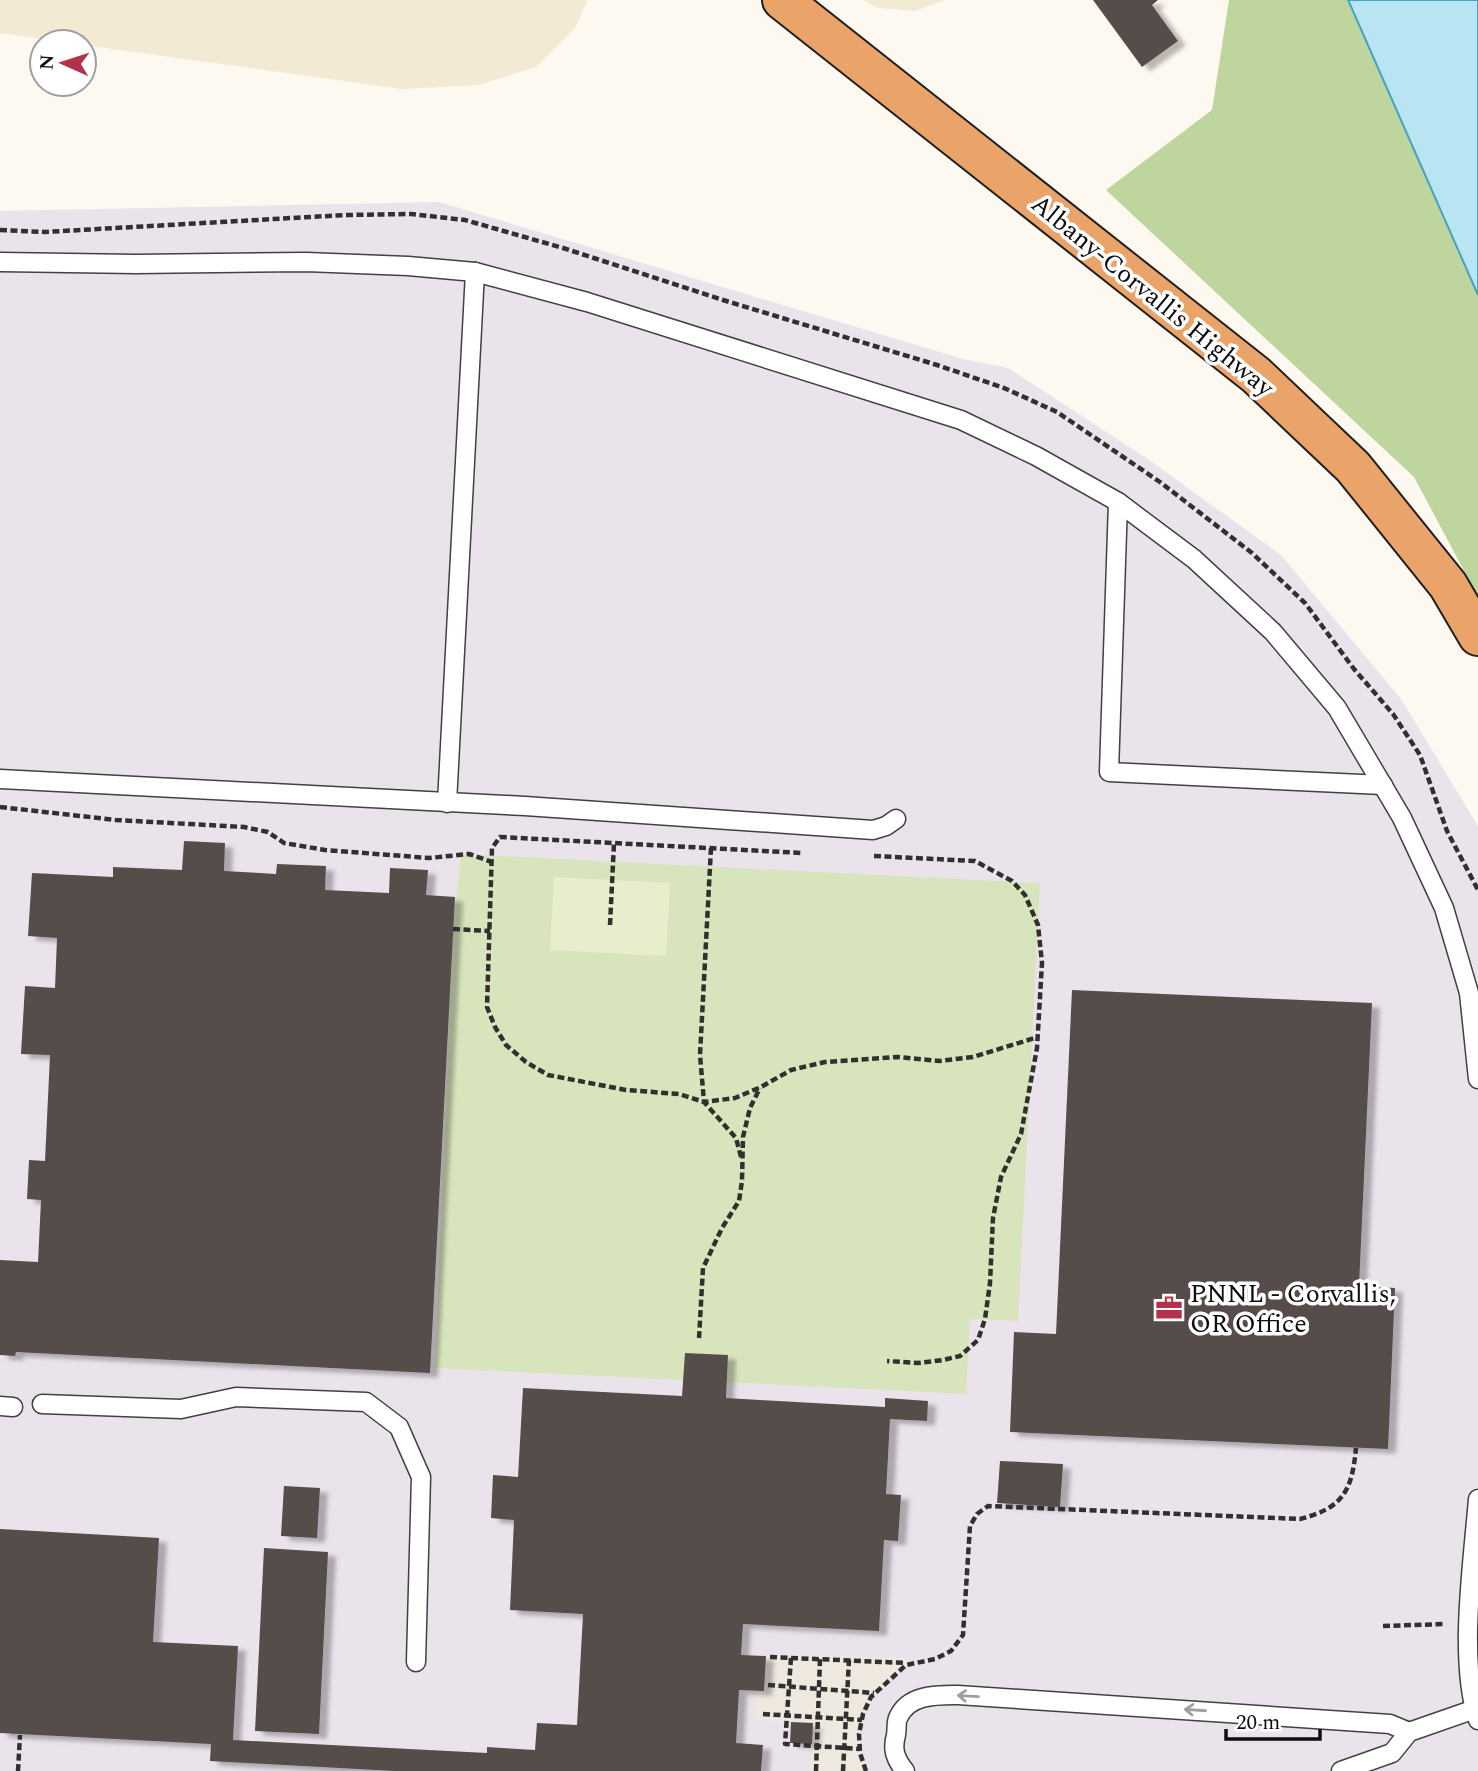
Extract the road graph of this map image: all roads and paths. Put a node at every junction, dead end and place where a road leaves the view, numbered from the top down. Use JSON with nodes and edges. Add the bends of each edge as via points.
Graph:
{"nodes":[{"id":1,"x":782,"y":0,"type":"edge"},
{"id":2,"x":0,"y":230,"type":"edge"},
{"id":3,"x":0,"y":262,"type":"edge"},
{"id":4,"x":475,"y":272,"type":"junction"},
{"id":5,"x":1118,"y":502,"type":"junction"},
{"id":6,"x":1478,"y":636,"type":"edge"},
{"id":7,"x":0,"y":779,"type":"edge"},
{"id":8,"x":1383,"y":785,"type":"junction"},
{"id":9,"x":447,"y":803,"type":"junction"},
{"id":10,"x":0,"y":807,"type":"edge"},
{"id":11,"x":896,"y":819,"type":"dead end"},
{"id":12,"x":614,"y":843,"type":"junction"},
{"id":13,"x":711,"y":848,"type":"junction"},
{"id":14,"x":808,"y":853,"type":"dead end"},
{"id":15,"x":864,"y":856,"type":"dead end"},
{"id":16,"x":492,"y":862,"type":"junction"},
{"id":17,"x":1478,"y":890,"type":"edge"},
{"id":18,"x":610,"y":925,"type":"dead end"},
{"id":19,"x":453,"y":929,"type":"dead end"},
{"id":20,"x":490,"y":931,"type":"junction"},
{"id":21,"x":1474,"y":999,"type":"edge"},
{"id":22,"x":1038,"y":1037,"type":"junction"},
{"id":23,"x":1478,"y":1079,"type":"edge"},
{"id":24,"x":761,"y":1087,"type":"junction"},
{"id":25,"x":704,"y":1102,"type":"junction"},
{"id":26,"x":741,"y":1157,"type":"junction"},
{"id":27,"x":699,"y":1338,"type":"dead end"},
{"id":28,"x":887,"y":1361,"type":"dead end"},
{"id":29,"x":42,"y":1404,"type":"dead end"},
{"id":30,"x":1356,"y":1448,"type":"dead end"},
{"id":31,"x":1478,"y":1499,"type":"edge"},
{"id":32,"x":1470,"y":1624,"type":"junction"},
{"id":33,"x":1383,"y":1626,"type":"dead end"},
{"id":34,"x":770,"y":1657,"type":"dead end"},
{"id":35,"x":791,"y":1658,"type":"junction"},
{"id":36,"x":820,"y":1659,"type":"junction"},
{"id":37,"x":849,"y":1660,"type":"junction"},
{"id":38,"x":416,"y":1662,"type":"dead end"},
{"id":39,"x":914,"y":1663,"type":"junction"},
{"id":40,"x":768,"y":1685,"type":"dead end"},
{"id":41,"x":788,"y":1687,"type":"junction"},
{"id":42,"x":818,"y":1689,"type":"junction"},
{"id":43,"x":846,"y":1691,"type":"junction"},
{"id":44,"x":875,"y":1693,"type":"junction"},
{"id":45,"x":1477,"y":1713,"type":"edge"},
{"id":46,"x":763,"y":1714,"type":"dead end"},
{"id":47,"x":786,"y":1716,"type":"junction"},
{"id":48,"x":816,"y":1717,"type":"junction"},
{"id":49,"x":845,"y":1719,"type":"junction"},
{"id":50,"x":862,"y":1720,"type":"junction"},
{"id":51,"x":1409,"y":1732,"type":"junction"},
{"id":52,"x":20,"y":1735,"type":"dead end"},
{"id":53,"x":815,"y":1745,"type":"junction"},
{"id":54,"x":844,"y":1747,"type":"junction"},
{"id":55,"x":860,"y":1749,"type":"junction"},
{"id":56,"x":18,"y":1771,"type":"edge"},
{"id":57,"x":816,"y":1771,"type":"edge"},
{"id":58,"x":843,"y":1771,"type":"edge"},
{"id":59,"x":866,"y":1771,"type":"edge"},
{"id":60,"x":905,"y":1771,"type":"edge"},
{"id":61,"x":1340,"y":1771,"type":"edge"}],
"edges":[{"from":1,"to":6,"type":"highway","name":"Albany-Corvallis Highway","via":[[1256,375],[1361,477],[1448,586]]},
{"from":2,"to":17,"type":"path","via":[[45,232],[345,215],[411,214],[465,220],[937,365],[1057,412],[1160,482],[1252,553],[1305,603],[1420,755],[1447,831]]},
{"from":3,"to":4,"type":"lane","via":[[306,262]]},
{"from":4,"to":5,"type":"lane","via":[[587,302],[961,420]]},
{"from":4,"to":9,"type":"lane"},
{"from":5,"to":8,"type":"lane","via":[[1195,559],[1273,632],[1337,708]]},
{"from":5,"to":8,"type":"lane","via":[[1110,772]]},
{"from":7,"to":9,"type":"lane"},
{"from":8,"to":21,"type":"lane","via":[[1444,908]]},
{"from":9,"to":11,"type":"lane","via":[[873,830]]},
{"from":10,"to":16,"type":"path","via":[[244,827],[268,832],[284,843],[325,850],[429,858],[469,854]]},
{"from":12,"to":13,"type":"path"},
{"from":12,"to":16,"type":"path","via":[[500,837],[492,848]]},
{"from":12,"to":18,"type":"path"},
{"from":13,"to":14,"type":"path"},
{"from":13,"to":25,"type":"path","via":[[700,1055]]},
{"from":15,"to":22,"type":"path","via":[[975,861],[1012,881],[1025,895],[1038,925],[1042,963]]},
{"from":16,"to":20,"type":"path"},
{"from":19,"to":20,"type":"path"},
{"from":20,"to":25,"type":"path","via":[[487,1007],[506,1045],[526,1062],[548,1075],[626,1090],[679,1094]]},
{"from":21,"to":23,"type":"lane"},
{"from":22,"to":24,"type":"path","via":[[973,1057],[939,1061],[897,1057],[825,1062],[791,1070]]},
{"from":22,"to":28,"type":"path","via":[[1021,1135],[1001,1177],[993,1218],[987,1307],[978,1340],[960,1356],[943,1360]]},
{"from":24,"to":25,"type":"path","via":[[735,1098]]},
{"from":24,"to":26,"type":"path","via":[[750,1108]]},
{"from":25,"to":26,"type":"path","via":[[736,1138]]},
{"from":26,"to":27,"type":"path","via":[[739,1200],[703,1268]]},
{"from":29,"to":38,"type":"lane","via":[[181,1409],[236,1397],[366,1402],[399,1427],[421,1477]]},
{"from":30,"to":39,"type":"path","via":[[1353,1474],[1340,1500],[1319,1514],[1300,1519],[988,1506],[970,1526],[962,1635],[951,1651]]},
{"from":31,"to":32,"type":"lane"},
{"from":32,"to":33,"type":"path"},
{"from":32,"to":45,"type":"lane","via":[[1469,1656]]},
{"from":34,"to":35,"type":"path"},
{"from":35,"to":36,"type":"path"},
{"from":35,"to":41,"type":"path"},
{"from":36,"to":37,"type":"path"},
{"from":36,"to":42,"type":"path"},
{"from":37,"to":39,"type":"path"},
{"from":37,"to":43,"type":"path"},
{"from":39,"to":44,"type":"path","via":[[905,1665]]},
{"from":40,"to":41,"type":"path"},
{"from":41,"to":42,"type":"path"},
{"from":41,"to":47,"type":"path"},
{"from":42,"to":43,"type":"path"},
{"from":42,"to":48,"type":"path"},
{"from":43,"to":44,"type":"path"},
{"from":43,"to":49,"type":"path"},
{"from":44,"to":50,"type":"path"},
{"from":45,"to":51,"type":"lane"},
{"from":46,"to":47,"type":"path"},
{"from":47,"to":48,"type":"path"},
{"from":47,"to":53,"type":"path","via":[[785,1744]]},
{"from":48,"to":49,"type":"path"},
{"from":48,"to":53,"type":"path"},
{"from":49,"to":50,"type":"path"},
{"from":49,"to":54,"type":"path"},
{"from":50,"to":55,"type":"path"},
{"from":51,"to":60,"type":"lane","one_way":true,"via":[[1390,1724],[931,1695],[906,1707],[897,1718],[893,1745]]},
{"from":51,"to":61,"type":"lane","via":[[1392,1753]]},
{"from":52,"to":56,"type":"path"},
{"from":53,"to":54,"type":"path"},
{"from":53,"to":57,"type":"path"},
{"from":54,"to":55,"type":"path"},
{"from":54,"to":58,"type":"path"},
{"from":55,"to":59,"type":"path"}]}
